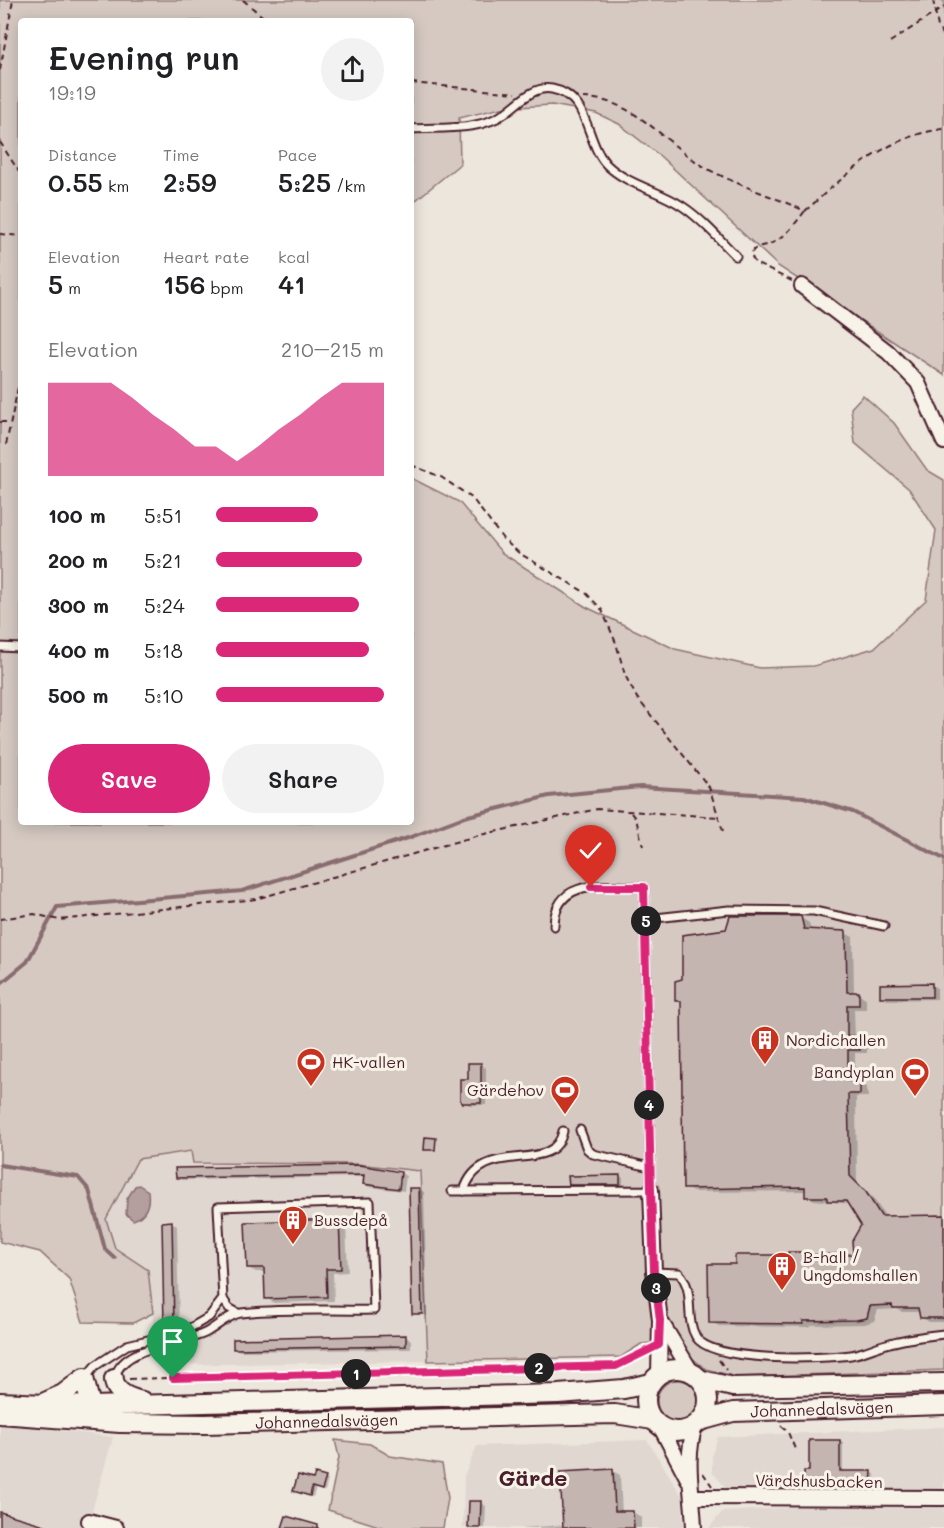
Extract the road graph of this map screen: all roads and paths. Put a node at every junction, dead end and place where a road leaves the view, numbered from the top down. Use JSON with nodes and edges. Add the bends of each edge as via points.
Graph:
{"nodes":[{"id":1,"x":13,"y":0,"type":"edge"},
{"id":2,"x":243,"y":0,"type":"edge"},
{"id":3,"x":933,"y":0,"type":"edge"},
{"id":4,"x":944,"y":8,"type":"edge"},
{"id":5,"x":934,"y":13,"type":"junction"},
{"id":6,"x":264,"y":18,"type":"edge"},
{"id":7,"x":944,"y":38,"type":"edge"},
{"id":8,"x":890,"y":42,"type":"dead end"},
{"id":9,"x":0,"y":70,"type":"edge"},
{"id":10,"x":414,"y":83,"type":"edge"},
{"id":11,"x":529,"y":94,"type":"junction"},
{"id":12,"x":571,"y":98,"type":"junction"},
{"id":13,"x":414,"y":129,"type":"edge"},
{"id":14,"x":944,"y":129,"type":"edge"},
{"id":15,"x":0,"y":142,"type":"edge"},
{"id":16,"x":18,"y":170,"type":"edge"},
{"id":17,"x":805,"y":212,"type":"junction"},
{"id":18,"x":0,"y":234,"type":"edge"},
{"id":19,"x":18,"y":236,"type":"edge"},
{"id":20,"x":736,"y":256,"type":"dead end"},
{"id":21,"x":802,"y":286,"type":"joint"},
{"id":22,"x":18,"y":385,"type":"edge"},
{"id":23,"x":0,"y":422,"type":"edge"},
{"id":24,"x":9,"y":422,"type":"junction"},
{"id":25,"x":944,"y":442,"type":"edge"},
{"id":26,"x":6,"y":445,"type":"dead end"},
{"id":27,"x":414,"y":466,"type":"edge"},
{"id":28,"x":0,"y":647,"type":"edge"},
{"id":29,"x":18,"y":648,"type":"edge"},
{"id":30,"x":623,"y":809,"type":"junction"},
{"id":31,"x":720,"y":818,"type":"junction"},
{"id":32,"x":723,"y":831,"type":"dead end"},
{"id":33,"x":643,"y":846,"type":"dead end"},
{"id":34,"x":0,"y":919,"type":"edge"},
{"id":35,"x":646,"y":919,"type":"junction"},
{"id":36,"x":554,"y":926,"type":"dead end"},
{"id":37,"x":884,"y":926,"type":"dead end"},
{"id":38,"x":580,"y":1130,"type":"dead end"},
{"id":39,"x":563,"y":1131,"type":"dead end"},
{"id":40,"x":650,"y":1167,"type":"junction"},
{"id":41,"x":651,"y":1190,"type":"junction"},
{"id":42,"x":453,"y":1191,"type":"dead end"},
{"id":43,"x":464,"y":1191,"type":"junction"},
{"id":44,"x":654,"y":1272,"type":"junction"},
{"id":45,"x":223,"y":1299,"type":"junction"},
{"id":46,"x":238,"y":1313,"type":"junction"},
{"id":47,"x":660,"y":1320,"type":"junction"},
{"id":48,"x":944,"y":1334,"type":"edge"},
{"id":49,"x":659,"y":1345,"type":"junction"},
{"id":50,"x":561,"y":1368,"type":"junction"},
{"id":51,"x":561,"y":1374,"type":"dead end"},
{"id":52,"x":697,"y":1376,"type":"junction"},
{"id":53,"x":84,"y":1378,"type":"junction"},
{"id":54,"x":114,"y":1379,"type":"junction"},
{"id":55,"x":655,"y":1379,"type":"junction"},
{"id":56,"x":944,"y":1383,"type":"edge"},
{"id":57,"x":0,"y":1402,"type":"edge"},
{"id":58,"x":41,"y":1403,"type":"junction"},
{"id":59,"x":155,"y":1404,"type":"junction"},
{"id":60,"x":944,"y":1405,"type":"edge"},
{"id":61,"x":91,"y":1406,"type":"junction"},
{"id":62,"x":0,"y":1414,"type":"edge"},
{"id":63,"x":774,"y":1421,"type":"dead end"},
{"id":64,"x":120,"y":1423,"type":"junction"},
{"id":65,"x":657,"y":1423,"type":"junction"},
{"id":66,"x":698,"y":1424,"type":"junction"},
{"id":67,"x":795,"y":1449,"type":"dead end"},
{"id":68,"x":692,"y":1490,"type":"junction"},
{"id":69,"x":944,"y":1498,"type":"edge"},
{"id":70,"x":89,"y":1521,"type":"dead end"},
{"id":71,"x":116,"y":1528,"type":"edge"},
{"id":72,"x":694,"y":1528,"type":"edge"}],
"edges":[{"from":1,"to":9,"type":"path"},
{"from":2,"to":6,"type":"path"},
{"from":3,"to":5,"type":"path"},
{"from":4,"to":5,"type":"path"},
{"from":5,"to":7,"type":"path"},
{"from":5,"to":8,"type":"path"},
{"from":10,"to":11,"type":"path"},
{"from":11,"to":12,"type":"lane","via":[[551,89]]},
{"from":11,"to":13,"type":"lane","via":[[516,106],[480,125]]},
{"from":12,"to":17,"type":"path","via":[[608,101],[631,111],[706,168]]},
{"from":12,"to":20,"type":"lane","via":[[581,109],[605,163],[625,179],[683,206]]},
{"from":14,"to":17,"type":"path","via":[[902,140],[879,151]]},
{"from":15,"to":16,"type":"path"},
{"from":17,"to":21,"type":"path","via":[[783,236],[756,248],[750,255],[754,263]]},
{"from":18,"to":19,"type":"path"},
{"from":21,"to":25,"type":"street","via":[[888,352],[918,383]]},
{"from":22,"to":24,"type":"path"},
{"from":23,"to":24,"type":"path"},
{"from":24,"to":26,"type":"path"},
{"from":27,"to":31,"type":"path","via":[[441,477],[472,498],[503,539],[519,553],[586,593],[602,610],[637,699],[709,787]]},
{"from":28,"to":29,"type":"lane"},
{"from":30,"to":31,"type":"path"},
{"from":30,"to":33,"type":"path","via":[[636,819]]},
{"from":30,"to":34,"type":"path","via":[[597,809],[531,822],[256,899],[59,920],[34,914]]},
{"from":31,"to":32,"type":"path"},
{"from":35,"to":36,"type":"lane","via":[[644,887],[591,887],[573,889],[563,897],[557,906]]},
{"from":35,"to":37,"type":"lane","via":[[729,910],[814,911]]},
{"from":35,"to":40,"type":"lane"},
{"from":38,"to":40,"type":"lane","via":[[593,1154]]},
{"from":39,"to":43,"type":"lane","via":[[556,1145],[546,1152],[482,1165],[468,1178]]},
{"from":40,"to":41,"type":"lane"},
{"from":41,"to":43,"type":"lane"},
{"from":41,"to":44,"type":"street"},
{"from":42,"to":43,"type":"lane"},
{"from":44,"to":47,"type":"street"},
{"from":44,"to":48,"type":"lane","via":[[679,1273],[688,1282],[695,1337],[707,1348],[777,1358],[823,1357]]},
{"from":45,"to":46,"type":"lane"},
{"from":45,"to":46,"type":"lane","via":[[218,1207],[370,1202],[375,1310]]},
{"from":45,"to":53,"type":"lane","via":[[209,1317],[185,1331],[127,1345]]},
{"from":46,"to":54,"type":"lane","via":[[206,1333],[131,1357],[117,1368]]},
{"from":47,"to":49,"type":"street"},
{"from":47,"to":52,"type":"street"},
{"from":49,"to":50,"type":"path","via":[[616,1366]]},
{"from":49,"to":55,"type":"street"},
{"from":50,"to":51,"type":"path"},
{"from":50,"to":54,"type":"path"},
{"from":52,"to":55,"type":"main road","via":[[674,1369]]},
{"from":52,"to":56,"type":"main road","name":"Johannedalsvägen","via":[[733,1387]]},
{"from":52,"to":66,"type":"main road","via":[[708,1399]]},
{"from":53,"to":58,"type":"main road","via":[[63,1394]]},
{"from":53,"to":61,"type":"main road"},
{"from":54,"to":59,"type":"main road","via":[[117,1389],[128,1397]]},
{"from":55,"to":59,"type":"main road","name":"Johannedalsvägen","via":[[624,1389],[558,1394]]},
{"from":55,"to":65,"type":"main road","via":[[646,1404]]},
{"from":57,"to":58,"type":"main road","name":"Johannedalsvägen"},
{"from":58,"to":61,"type":"main road","name":"Johannedalsvägen"},
{"from":59,"to":61,"type":"main road","name":"Johannedalsvägen"},
{"from":60,"to":66,"type":"main road","name":"Johannedalsvägen","via":[[733,1412]]},
{"from":61,"to":64,"type":"main road"},
{"from":62,"to":64,"type":"main road","name":"Johannedalsvägen"},
{"from":63,"to":67,"type":"path","via":[[787,1430]]},
{"from":64,"to":65,"type":"main road","name":"Johannedalsvägen","via":[[615,1414]]},
{"from":65,"to":66,"type":"main road","via":[[677,1431]]},
{"from":65,"to":68,"type":"street"},
{"from":66,"to":68,"type":"street","via":[[689,1451]]},
{"from":68,"to":69,"type":"street","name":"Värdshusbacken"},
{"from":68,"to":72,"type":"street"},
{"from":70,"to":71,"type":"street"}]}
